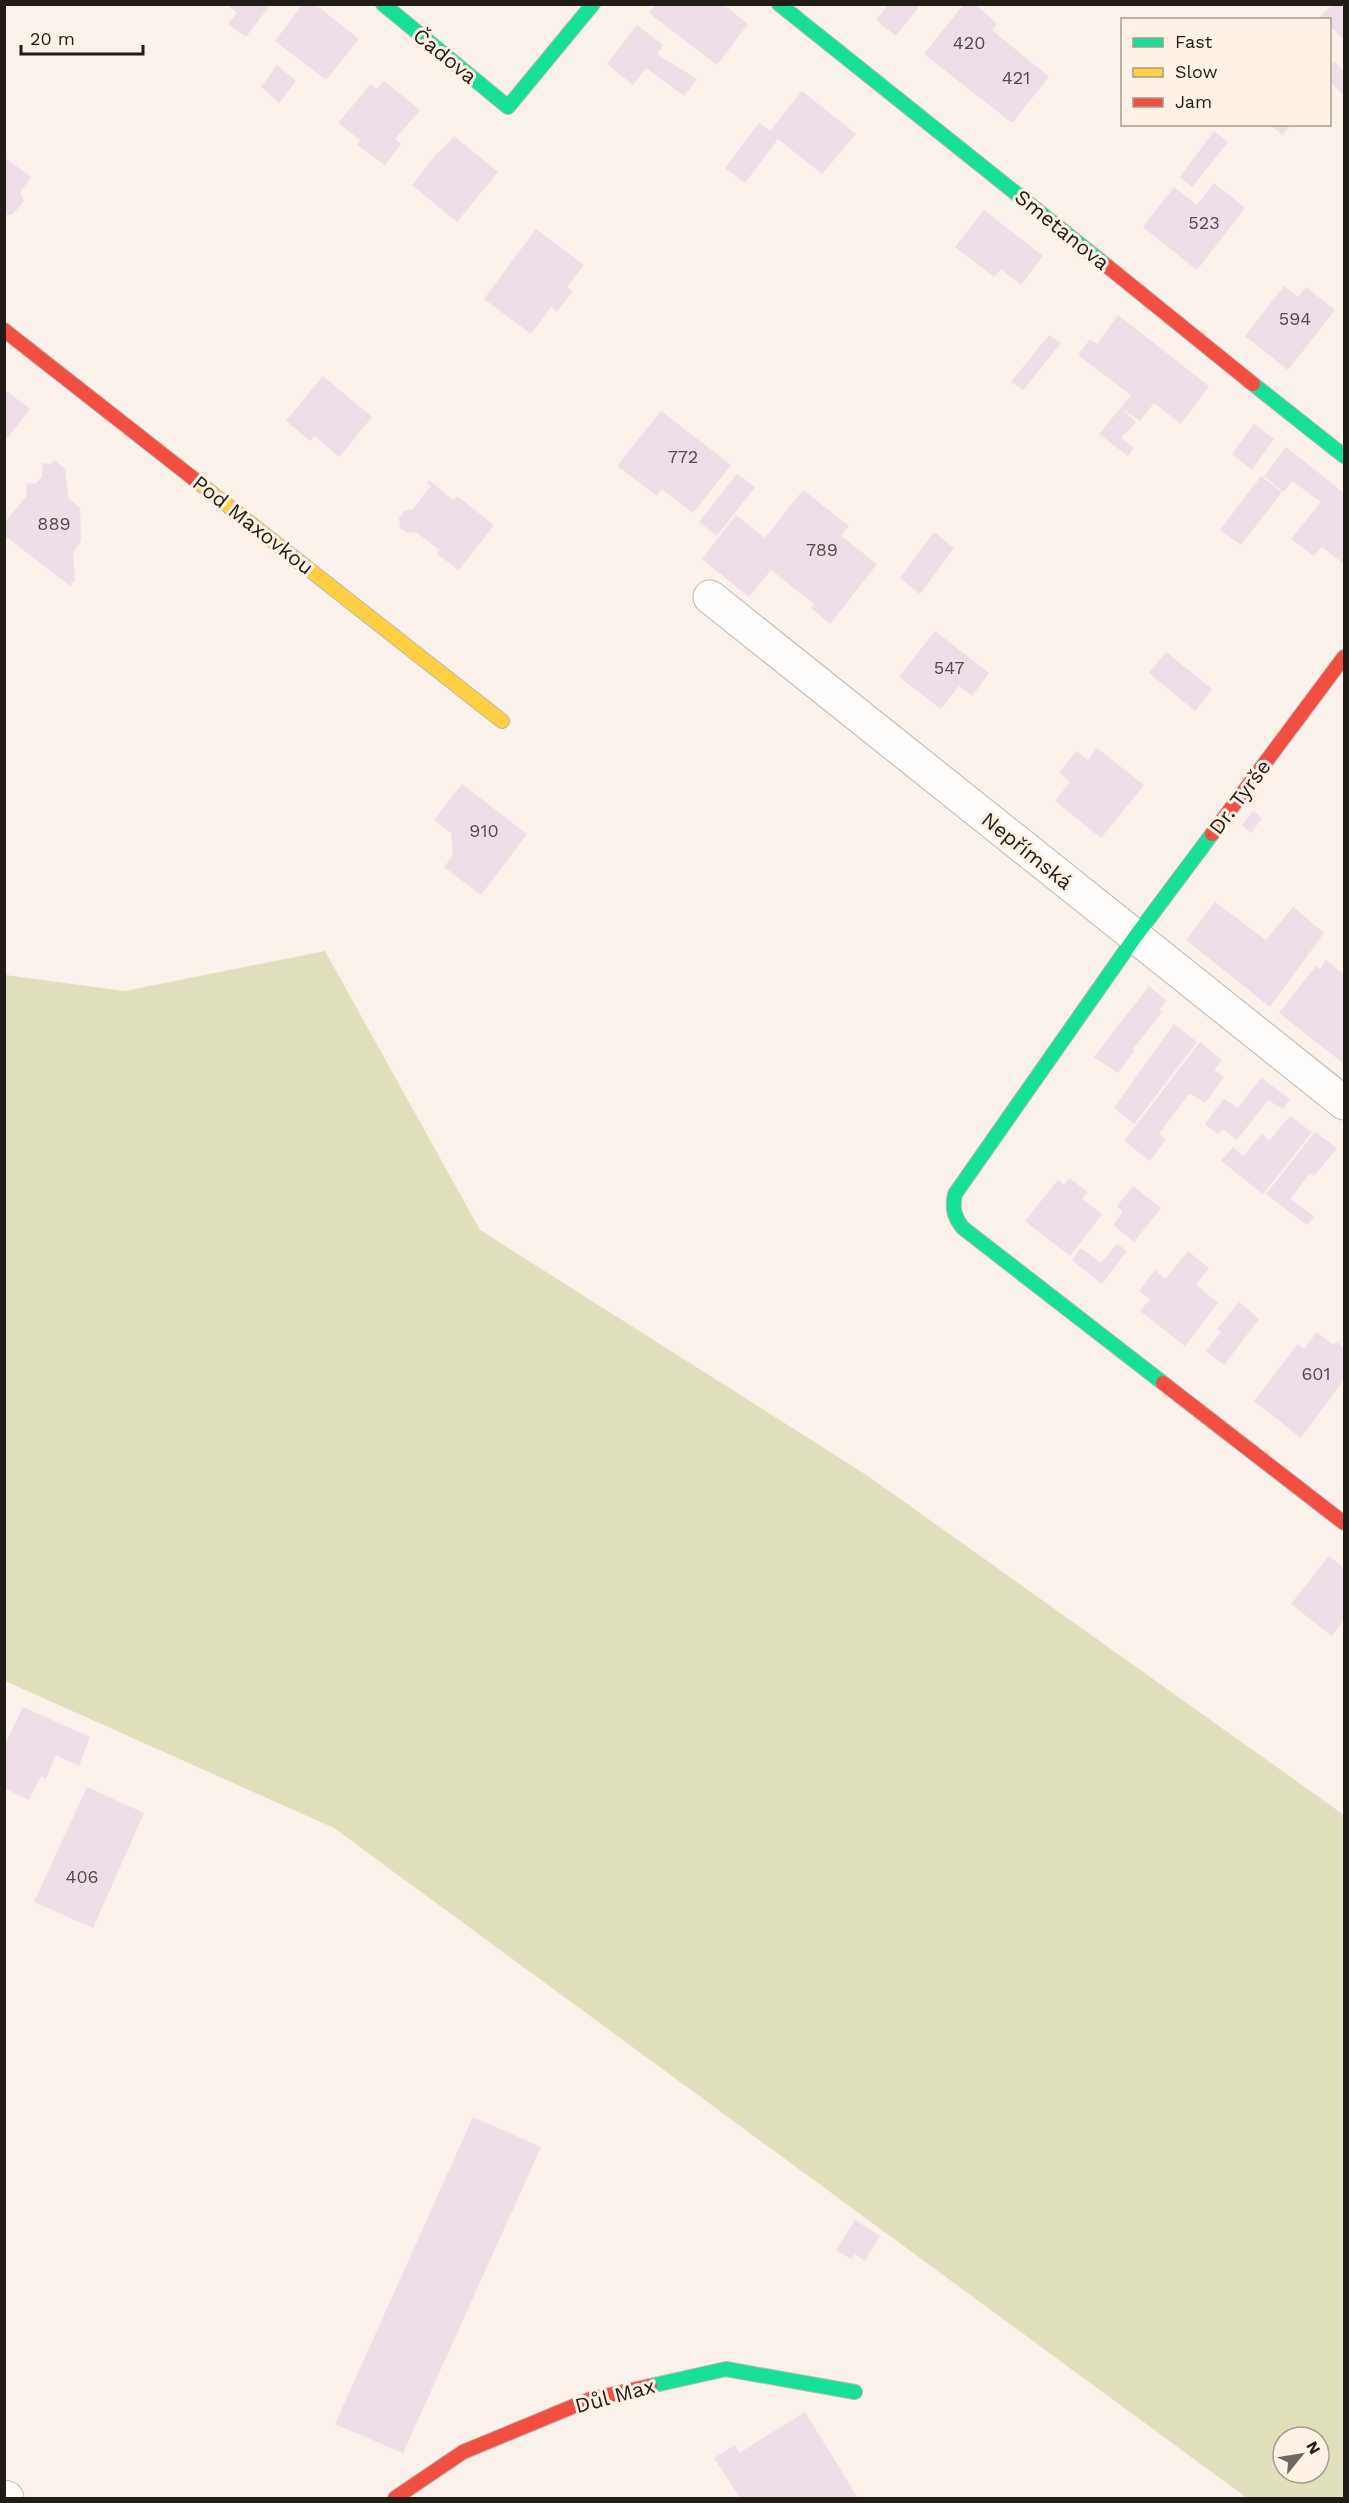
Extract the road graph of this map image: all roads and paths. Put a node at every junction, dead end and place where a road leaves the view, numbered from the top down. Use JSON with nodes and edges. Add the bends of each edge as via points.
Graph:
{"nodes":[{"id":1,"x":383,"y":4,"type":"edge"},
{"id":2,"x":592,"y":4,"type":"edge"},
{"id":3,"x":779,"y":4,"type":"edge"},
{"id":4,"x":4,"y":330,"type":"edge"},
{"id":5,"x":1344,"y":456,"type":"edge"},
{"id":6,"x":710,"y":597,"type":"dead end"},
{"id":7,"x":1344,"y":657,"type":"edge"},
{"id":8,"x":502,"y":721,"type":"dead end"},
{"id":9,"x":1136,"y":937,"type":"junction"},
{"id":10,"x":1344,"y":1103,"type":"edge"},
{"id":11,"x":1344,"y":1523,"type":"edge"},
{"id":12,"x":855,"y":2392,"type":"dead end"},
{"id":13,"x":395,"y":2499,"type":"edge"}],
"edges":[{"from":1,"to":2,"type":"street","name":"Čadova","via":[[507,107]]},
{"from":3,"to":5,"type":"street","name":"Smetanova"},
{"from":4,"to":8,"type":"street","name":"Pod Maxovkou"},
{"from":6,"to":9,"type":"street","name":"Nepřímská"},
{"from":7,"to":9,"type":"street","name":"Dr. Tyrše"},
{"from":9,"to":10,"type":"street","name":"Nepřímská"},
{"from":9,"to":11,"type":"street","name":"Dr. Tyrše","via":[[955,1194],[951,1208],[954,1219]]},
{"from":12,"to":13,"type":"street","name":"Důl Max","via":[[726,2369],[591,2399],[463,2452]]}]}
